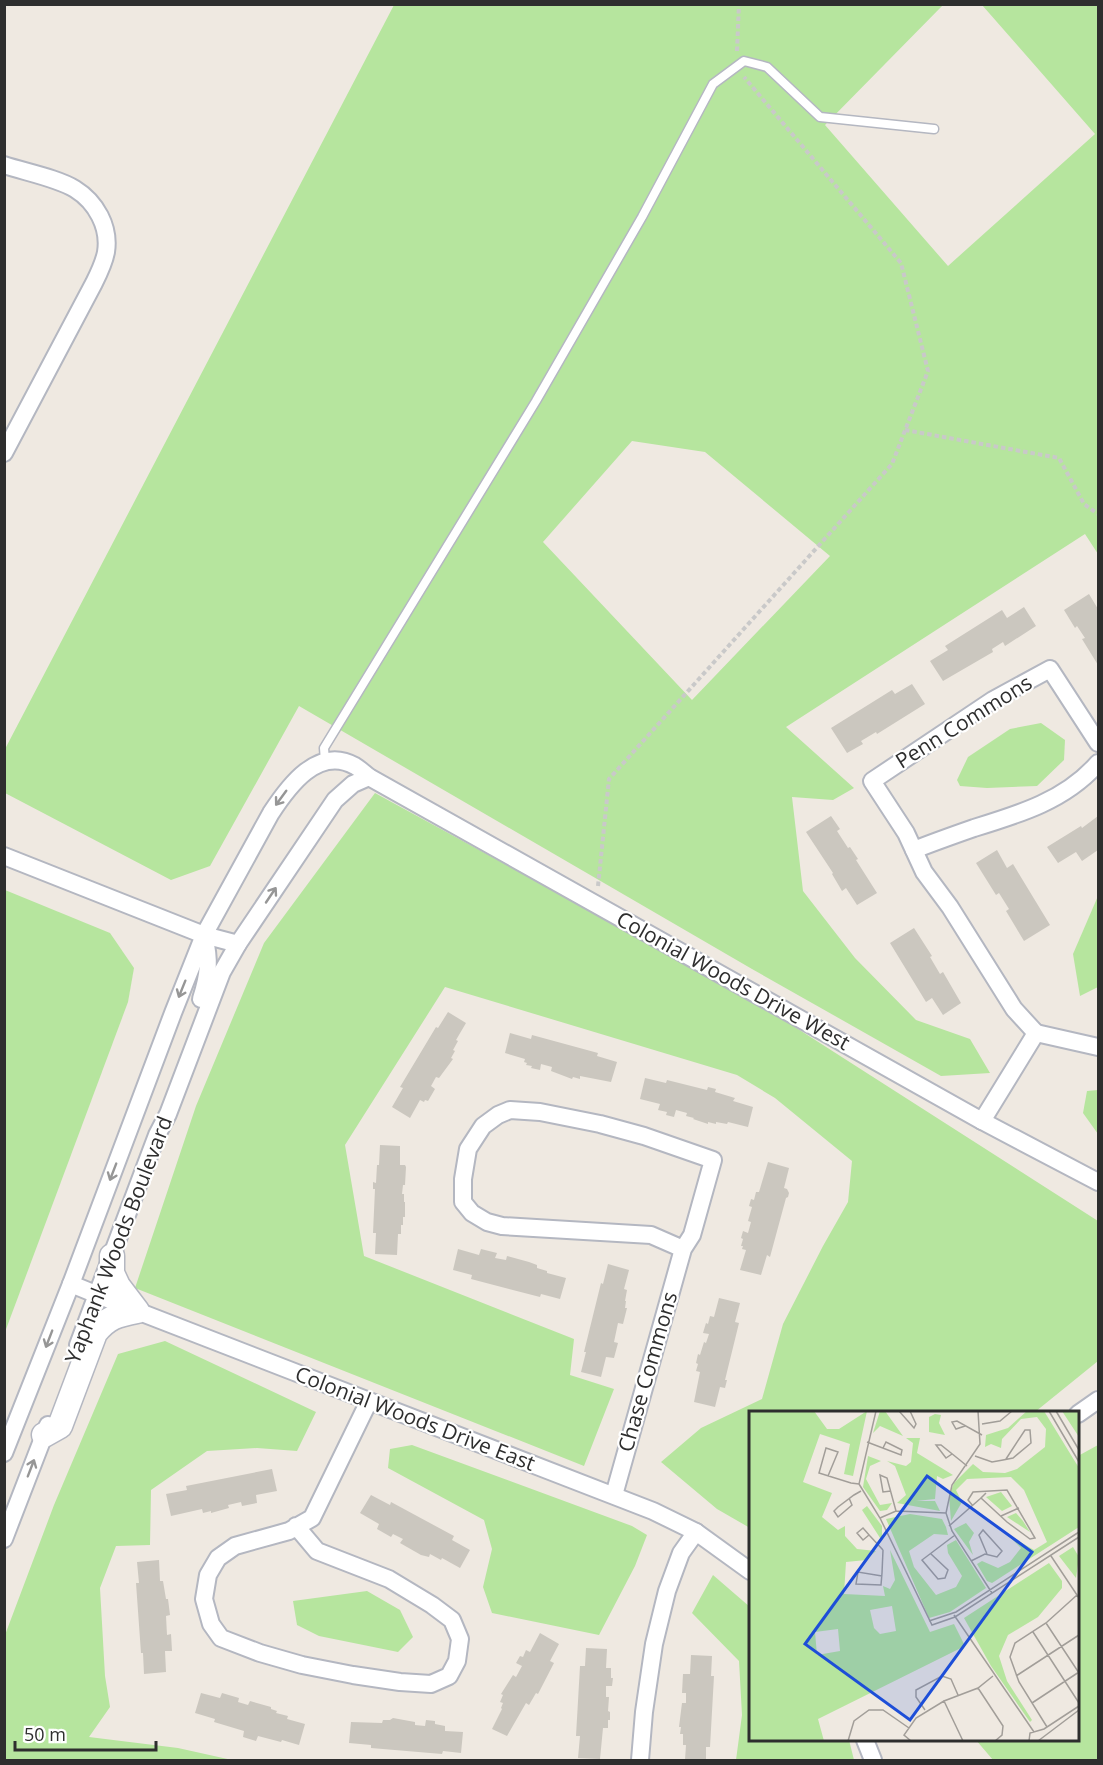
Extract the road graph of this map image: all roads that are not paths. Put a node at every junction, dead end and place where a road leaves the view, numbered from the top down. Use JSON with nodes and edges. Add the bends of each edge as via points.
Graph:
{"nodes":[{"id":1,"x":934,"y":129,"type":"dead end"},
{"id":2,"x":4,"y":165,"type":"edge"},
{"id":3,"x":4,"y":453,"type":"edge"},
{"id":4,"x":1098,"y":743,"type":"edge"},
{"id":5,"x":325,"y":761,"type":"junction"},
{"id":6,"x":1098,"y":763,"type":"edge"},
{"id":7,"x":369,"y":777,"type":"junction"},
{"id":8,"x":914,"y":850,"type":"junction"},
{"id":9,"x":4,"y":856,"type":"edge"},
{"id":10,"x":204,"y":935,"type":"junction"},
{"id":11,"x":238,"y":944,"type":"junction"},
{"id":12,"x":1036,"y":1033,"type":"junction"},
{"id":13,"x":1098,"y":1047,"type":"edge"},
{"id":14,"x":982,"y":1121,"type":"junction"},
{"id":15,"x":157,"y":1135,"type":"junction"},
{"id":16,"x":1098,"y":1182,"type":"edge"},
{"id":17,"x":683,"y":1249,"type":"junction"},
{"id":18,"x":112,"y":1257,"type":"junction"},
{"id":19,"x":71,"y":1284,"type":"junction"},
{"id":20,"x":97,"y":1295,"type":"junction"},
{"id":21,"x":137,"y":1311,"type":"junction"},
{"id":22,"x":1098,"y":1400,"type":"edge"},
{"id":23,"x":369,"y":1401,"type":"junction"},
{"id":24,"x":1079,"y":1412,"type":"edge"},
{"id":25,"x":44,"y":1435,"type":"junction"},
{"id":26,"x":4,"y":1453,"type":"edge"},
{"id":27,"x":614,"y":1495,"type":"junction"},
{"id":28,"x":296,"y":1526,"type":"junction"},
{"id":29,"x":696,"y":1532,"type":"junction"},
{"id":30,"x":4,"y":1539,"type":"edge"},
{"id":31,"x":749,"y":1569,"type":"edge"},
{"id":32,"x":865,"y":1741,"type":"edge"},
{"id":33,"x":640,"y":1761,"type":"edge"},
{"id":34,"x":873,"y":1761,"type":"edge"}],
"edges":[{"from":1,"to":5,"type":"lane","via":[[820,117],[767,67],[744,61],[713,84],[536,401],[324,748]]},
{"from":2,"to":3,"type":"street","via":[[75,189],[95,206],[106,237],[106,252],[94,283]]},
{"from":4,"to":8,"type":"street","name":"Penn Commons","via":[[1050,669],[993,700],[872,781]]},
{"from":5,"to":7,"type":"street","via":[[354,765]]},
{"from":5,"to":10,"type":"street","name":"Yaphank Woods Boulevard","one_way":true,"via":[[297,778],[282,795]]},
{"from":6,"to":8,"type":"street","via":[[1087,776],[1054,799]]},
{"from":11,"to":7,"type":"street","name":"Yaphank Woods Boulevard","one_way":true,"via":[[335,800],[353,784]]},
{"from":7,"to":14,"type":"street","name":"Colonial Woods Drive West"},
{"from":8,"to":12,"type":"street","name":"Penn Commons","via":[[924,872],[1014,1009]]},
{"from":9,"to":10,"type":"street"},
{"from":10,"to":11,"type":"street"},
{"from":10,"to":15,"type":"street","via":[[208,979],[154,1119]]},
{"from":10,"to":19,"type":"street","name":"Yaphank Woods Boulevard","one_way":true},
{"from":11,"to":15,"type":"street","name":"Yaphank Woods Boulevard","via":[[222,972]]},
{"from":12,"to":13,"type":"street"},
{"from":12,"to":14,"type":"street"},
{"from":14,"to":16,"type":"street","name":"Colonial Woods Drive West"},
{"from":15,"to":18,"type":"street","name":"Yaphank Woods Boulevard"},
{"from":17,"to":17,"type":"street","name":"Chase Commons","via":[[692,1235],[713,1160],[600,1124],[510,1110],[483,1126],[468,1149],[463,1202],[487,1222],[651,1235]]},
{"from":17,"to":27,"type":"street","name":"Chase Commons"},
{"from":18,"to":20,"type":"street","name":"Yaphank Woods Boulevard"},
{"from":18,"to":21,"type":"street","via":[[115,1280]]},
{"from":19,"to":20,"type":"street","name":"Colonial Woods Drive East"},
{"from":19,"to":26,"type":"street","name":"Yaphank Woods Boulevard","one_way":true},
{"from":20,"to":21,"type":"street","name":"Colonial Woods Drive East"},
{"from":20,"to":25,"type":"street","name":"Yaphank Woods Boulevard"},
{"from":21,"to":23,"type":"street","name":"Colonial Woods Drive East"},
{"from":21,"to":25,"type":"street","via":[[115,1316],[94,1333],[60,1426]]},
{"from":22,"to":24,"type":"street"},
{"from":23,"to":27,"type":"street","name":"Colonial Woods Drive East"},
{"from":23,"to":28,"type":"street","via":[[312,1518]]},
{"from":30,"to":25,"type":"street","name":"Yaphank Woods Boulevard","one_way":true},
{"from":27,"to":29,"type":"street","name":"Colonial Woods Drive East"},
{"from":28,"to":28,"type":"street","via":[[235,1546],[218,1558],[208,1575],[204,1599],[211,1624],[221,1638],[260,1653],[353,1676],[431,1684],[449,1676],[457,1661],[460,1639],[452,1620],[389,1579],[317,1551]]},
{"from":29,"to":31,"type":"street","name":"Colonial Woods Drive East"},
{"from":29,"to":33,"type":"street","via":[[681,1553],[654,1644]]},
{"from":32,"to":34,"type":"street"}]}
